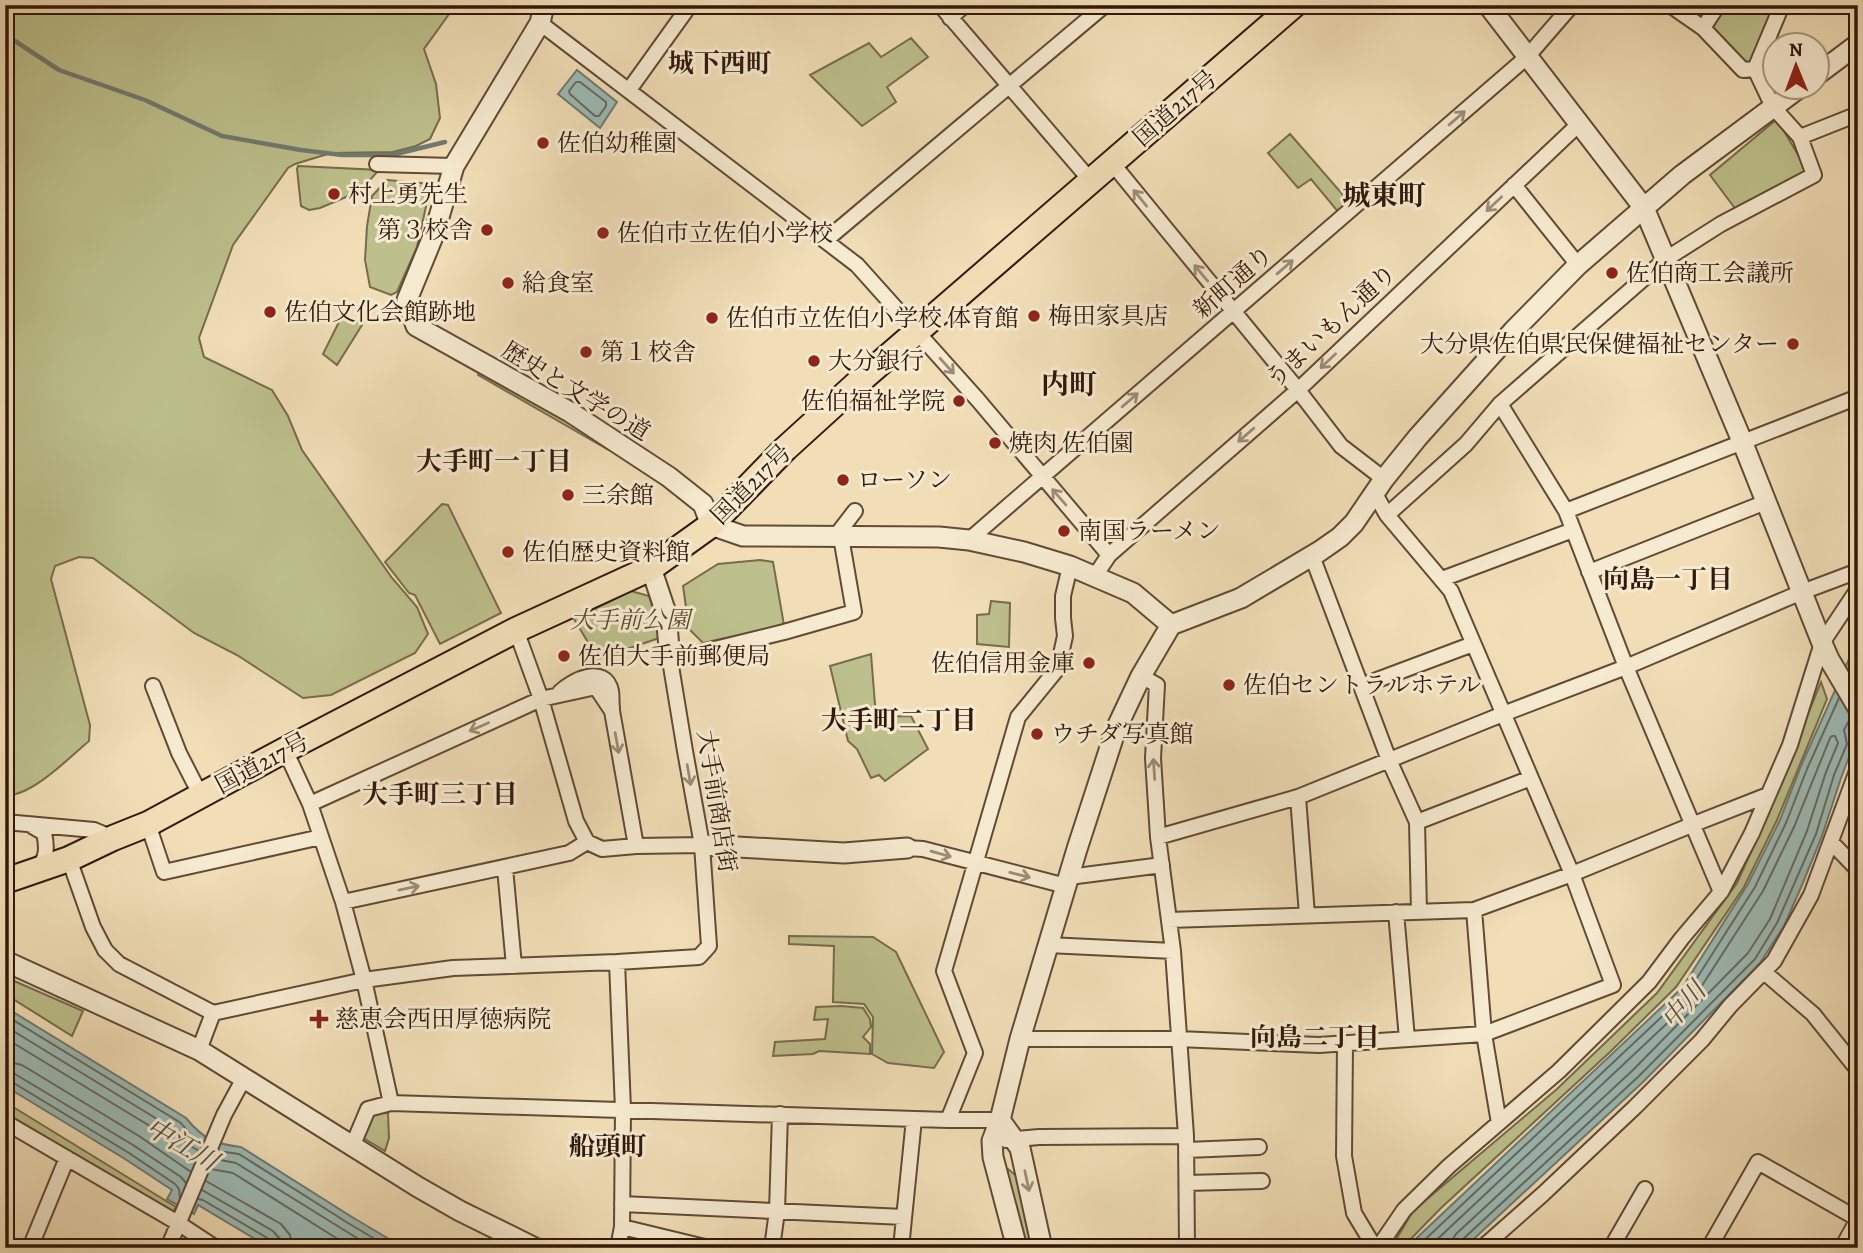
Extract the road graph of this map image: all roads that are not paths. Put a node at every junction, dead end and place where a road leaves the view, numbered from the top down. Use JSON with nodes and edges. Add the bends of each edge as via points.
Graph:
{"nodes":[{"id":1,"x":690,"y":5,"type":"edge"},
{"id":2,"x":940,"y":5,"type":"edge"},
{"id":3,"x":965,"y":5,"type":"edge"},
{"id":4,"x":1105,"y":5,"type":"edge"},
{"id":5,"x":1294,"y":5,"type":"edge"},
{"id":6,"x":1488,"y":5,"type":"edge"},
{"id":7,"x":1572,"y":5,"type":"edge"},
{"id":8,"x":1670,"y":5,"type":"edge"},
{"id":9,"x":1718,"y":5,"type":"edge"},
{"id":10,"x":1782,"y":5,"type":"edge"},
{"id":11,"x":542,"y":14,"type":"edge"},
{"id":12,"x":950,"y":18,"type":"junction"},
{"id":13,"x":1703,"y":27,"type":"junction"},
{"id":14,"x":1858,"y":44,"type":"edge"},
{"id":15,"x":1527,"y":58,"type":"junction"},
{"id":16,"x":1832,"y":64,"type":"edge"},
{"id":17,"x":1755,"y":69,"type":"junction"},
{"id":18,"x":1007,"y":86,"type":"junction"},
{"id":19,"x":629,"y":90,"type":"junction"},
{"id":20,"x":1780,"y":102,"type":"edge"},
{"id":21,"x":1773,"y":107,"type":"junction"},
{"id":22,"x":1858,"y":114,"type":"edge"},
{"id":23,"x":1579,"y":124,"type":"junction"},
{"id":24,"x":1800,"y":137,"type":"junction"},
{"id":25,"x":1112,"y":163,"type":"junction"},
{"id":26,"x":377,"y":164,"type":"dead end"},
{"id":27,"x":454,"y":166,"type":"junction"},
{"id":28,"x":1091,"y":181,"type":"junction"},
{"id":29,"x":1514,"y":184,"type":"junction"},
{"id":30,"x":1644,"y":208,"type":"junction"},
{"id":31,"x":826,"y":240,"type":"junction"},
{"id":32,"x":1666,"y":259,"type":"junction"},
{"id":33,"x":1578,"y":265,"type":"junction"},
{"id":34,"x":1233,"y":312,"type":"junction"},
{"id":35,"x":916,"y":332,"type":"junction"},
{"id":36,"x":1298,"y":390,"type":"junction"},
{"id":37,"x":1858,"y":397,"type":"edge"},
{"id":38,"x":1500,"y":404,"type":"junction"},
{"id":39,"x":1742,"y":441,"type":"junction"},
{"id":40,"x":1041,"y":476,"type":"junction"},
{"id":41,"x":1380,"y":487,"type":"junction"},
{"id":42,"x":1766,"y":502,"type":"junction"},
{"id":43,"x":855,"y":511,"type":"dead end"},
{"id":44,"x":1566,"y":511,"type":"junction"},
{"id":45,"x":1387,"y":515,"type":"junction"},
{"id":46,"x":711,"y":525,"type":"junction"},
{"id":47,"x":1573,"y":530,"type":"junction"},
{"id":48,"x":838,"y":537,"type":"junction"},
{"id":49,"x":969,"y":540,"type":"junction"},
{"id":50,"x":1108,"y":555,"type":"junction"},
{"id":51,"x":1312,"y":556,"type":"junction"},
{"id":52,"x":1070,"y":566,"type":"junction"},
{"id":53,"x":650,"y":569,"type":"junction"},
{"id":54,"x":1858,"y":571,"type":"edge"},
{"id":55,"x":1589,"y":572,"type":"junction"},
{"id":56,"x":1095,"y":576,"type":"junction"},
{"id":57,"x":1442,"y":579,"type":"junction"},
{"id":58,"x":1858,"y":589,"type":"edge"},
{"id":59,"x":1801,"y":592,"type":"junction"},
{"id":60,"x":1171,"y":625,"type":"junction"},
{"id":61,"x":516,"y":630,"type":"junction"},
{"id":62,"x":1473,"y":643,"type":"junction"},
{"id":63,"x":1825,"y":651,"type":"junction"},
{"id":64,"x":670,"y":660,"type":"junction"},
{"id":65,"x":1626,"y":667,"type":"junction"},
{"id":66,"x":1141,"y":676,"type":"junction"},
{"id":67,"x":153,"y":686,"type":"dead end"},
{"id":68,"x":1361,"y":686,"type":"junction"},
{"id":69,"x":541,"y":699,"type":"junction"},
{"id":70,"x":1858,"y":708,"type":"edge"},
{"id":71,"x":1503,"y":713,"type":"junction"},
{"id":72,"x":285,"y":750,"type":"junction"},
{"id":73,"x":1390,"y":760,"type":"junction"},
{"id":74,"x":1858,"y":768,"type":"edge"},
{"id":75,"x":1531,"y":778,"type":"junction"},
{"id":76,"x":1768,"y":795,"type":"junction"},
{"id":77,"x":201,"y":796,"type":"junction"},
{"id":78,"x":1298,"y":797,"type":"junction"},
{"id":79,"x":310,"y":804,"type":"junction"},
{"id":80,"x":5,"y":822,"type":"edge"},
{"id":81,"x":1418,"y":822,"type":"junction"},
{"id":82,"x":27,"y":824,"type":"junction"},
{"id":83,"x":148,"y":824,"type":"junction"},
{"id":84,"x":1694,"y":824,"type":"junction"},
{"id":85,"x":321,"y":837,"type":"junction"},
{"id":86,"x":1158,"y":837,"type":"junction"},
{"id":87,"x":113,"y":838,"type":"junction"},
{"id":88,"x":587,"y":842,"type":"junction"},
{"id":89,"x":1831,"y":842,"type":"junction"},
{"id":90,"x":702,"y":845,"type":"junction"},
{"id":91,"x":636,"y":846,"type":"junction"},
{"id":92,"x":907,"y":848,"type":"joint"},
{"id":93,"x":69,"y":859,"type":"junction"},
{"id":94,"x":974,"y":863,"type":"junction"},
{"id":95,"x":1162,"y":865,"type":"junction"},
{"id":96,"x":505,"y":868,"type":"junction"},
{"id":97,"x":1858,"y":870,"type":"edge"},
{"id":98,"x":30,"y":873,"type":"junction"},
{"id":99,"x":1572,"y":874,"type":"junction"},
{"id":100,"x":5,"y":881,"type":"edge"},
{"id":101,"x":1067,"y":881,"type":"junction"},
{"id":102,"x":1721,"y":892,"type":"junction"},
{"id":103,"x":343,"y":902,"type":"junction"},
{"id":104,"x":1474,"y":910,"type":"junction"},
{"id":105,"x":1396,"y":912,"type":"junction"},
{"id":106,"x":1419,"y":912,"type":"junction"},
{"id":107,"x":1307,"y":915,"type":"junction"},
{"id":108,"x":1169,"y":920,"type":"junction"},
{"id":109,"x":1048,"y":945,"type":"junction"},
{"id":110,"x":1173,"y":951,"type":"junction"},
{"id":111,"x":5,"y":961,"type":"edge"},
{"id":112,"x":617,"y":962,"type":"junction"},
{"id":113,"x":514,"y":966,"type":"junction"},
{"id":114,"x":1764,"y":972,"type":"junction"},
{"id":115,"x":364,"y":980,"type":"junction"},
{"id":116,"x":213,"y":1013,"type":"junction"},
{"id":117,"x":1484,"y":1034,"type":"junction"},
{"id":118,"x":1020,"y":1039,"type":"junction"},
{"id":119,"x":1178,"y":1039,"type":"junction"},
{"id":120,"x":1407,"y":1039,"type":"junction"},
{"id":121,"x":1345,"y":1044,"type":"junction"},
{"id":122,"x":199,"y":1050,"type":"junction"},
{"id":123,"x":1854,"y":1065,"type":"dead end"},
{"id":124,"x":244,"y":1078,"type":"junction"},
{"id":125,"x":391,"y":1103,"type":"junction"},
{"id":126,"x":623,"y":1109,"type":"junction"},
{"id":127,"x":780,"y":1115,"type":"junction"},
{"id":128,"x":914,"y":1119,"type":"junction"},
{"id":129,"x":948,"y":1120,"type":"junction"},
{"id":130,"x":1000,"y":1120,"type":"junction"},
{"id":131,"x":5,"y":1122,"type":"edge"},
{"id":132,"x":1499,"y":1123,"type":"junction"},
{"id":133,"x":1015,"y":1139,"type":"junction"},
{"id":134,"x":992,"y":1141,"type":"junction"},
{"id":135,"x":1186,"y":1143,"type":"junction"},
{"id":136,"x":352,"y":1147,"type":"junction"},
{"id":137,"x":1259,"y":1147,"type":"dead end"},
{"id":138,"x":66,"y":1158,"type":"junction"},
{"id":139,"x":1262,"y":1181,"type":"dead end"},
{"id":140,"x":1187,"y":1183,"type":"junction"},
{"id":141,"x":1645,"y":1189,"type":"dead end"},
{"id":142,"x":622,"y":1204,"type":"junction"},
{"id":143,"x":777,"y":1211,"type":"junction"},
{"id":144,"x":904,"y":1217,"type":"junction"},
{"id":145,"x":180,"y":1219,"type":"junction"},
{"id":146,"x":1858,"y":1219,"type":"edge"},
{"id":147,"x":622,"y":1227,"type":"junction"},
{"id":148,"x":30,"y":1248,"type":"edge"},
{"id":149,"x":168,"y":1248,"type":"edge"},
{"id":150,"x":216,"y":1248,"type":"edge"},
{"id":151,"x":535,"y":1248,"type":"edge"},
{"id":152,"x":618,"y":1248,"type":"edge"},
{"id":153,"x":709,"y":1248,"type":"edge"},
{"id":154,"x":772,"y":1248,"type":"edge"},
{"id":155,"x":901,"y":1248,"type":"edge"},
{"id":156,"x":1017,"y":1248,"type":"edge"},
{"id":157,"x":1042,"y":1248,"type":"edge"},
{"id":158,"x":1187,"y":1248,"type":"edge"},
{"id":159,"x":1376,"y":1248,"type":"edge"},
{"id":160,"x":1482,"y":1248,"type":"edge"},
{"id":161,"x":1611,"y":1248,"type":"edge"},
{"id":162,"x":1709,"y":1248,"type":"edge"},
{"id":163,"x":1842,"y":1248,"type":"edge"}],
"edges":[{"from":1,"to":19,"type":"street"},
{"from":2,"to":12,"type":"street"},
{"from":3,"to":12,"type":"street"},
{"from":4,"to":18,"type":"street"},
{"from":5,"to":25,"type":"highway","name":"国道217号"},
{"from":6,"to":15,"type":"street"},
{"from":7,"to":15,"type":"street","name":"新町通り"},
{"from":8,"to":13,"type":"street"},
{"from":9,"to":13,"type":"street"},
{"from":10,"to":17,"type":"street"},
{"from":11,"to":19,"type":"street"},
{"from":11,"to":27,"type":"street","name":"歴史と文学の道"},
{"from":12,"to":18,"type":"street"},
{"from":13,"to":17,"type":"street","via":[[1743,70]]},
{"from":14,"to":16,"type":"street"},
{"from":15,"to":23,"type":"street"},
{"from":34,"to":15,"type":"street","name":"新町通り","one_way":true},
{"from":17,"to":21,"type":"street"},
{"from":18,"to":28,"type":"street"},
{"from":18,"to":31,"type":"street"},
{"from":19,"to":31,"type":"street"},
{"from":20,"to":21,"type":"street"},
{"from":21,"to":24,"type":"street"},
{"from":21,"to":30,"type":"street"},
{"from":22,"to":24,"type":"street"},
{"from":23,"to":29,"type":"street","name":"うまいもん通り"},
{"from":23,"to":30,"type":"street"},
{"from":24,"to":32,"type":"street","via":[[1814,175]]},
{"from":25,"to":28,"type":"highway","name":"国道217号"},
{"from":34,"to":25,"type":"street","one_way":true},
{"from":26,"to":27,"type":"street"},
{"from":27,"to":46,"type":"street","name":"歴史と文学の道","via":[[434,234],[407,300],[416,326],[570,412],[669,477],[703,504]]},
{"from":28,"to":35,"type":"highway","name":"国道217号"},
{"from":29,"to":33,"type":"street"},
{"from":29,"to":36,"type":"street","name":"うまいもん通り","one_way":true},
{"from":30,"to":32,"type":"street"},
{"from":30,"to":33,"type":"street"},
{"from":31,"to":35,"type":"street","via":[[857,265]]},
{"from":32,"to":38,"type":"street"},
{"from":32,"to":39,"type":"street"},
{"from":33,"to":41,"type":"street","via":[[1497,348]]},
{"from":34,"to":36,"type":"street"},
{"from":40,"to":34,"type":"street","name":"新町通り","one_way":true},
{"from":35,"to":40,"type":"street","one_way":true},
{"from":35,"to":46,"type":"highway","name":"国道217号","via":[[785,449]]},
{"from":36,"to":41,"type":"street"},
{"from":36,"to":50,"type":"street","name":"うまいもん通り","one_way":true},
{"from":37,"to":39,"type":"street"},
{"from":38,"to":44,"type":"street"},
{"from":38,"to":45,"type":"street","via":[[1466,444]]},
{"from":39,"to":42,"type":"street"},
{"from":39,"to":44,"type":"street"},
{"from":40,"to":49,"type":"street","name":"新町通り"},
{"from":50,"to":40,"type":"street","one_way":true},
{"from":41,"to":45,"type":"street"},
{"from":41,"to":51,"type":"street","via":[[1354,523]]},
{"from":42,"to":55,"type":"street"},
{"from":42,"to":59,"type":"street"},
{"from":43,"to":48,"type":"street"},
{"from":44,"to":47,"type":"street"},
{"from":45,"to":57,"type":"street"},
{"from":46,"to":48,"type":"street","via":[[743,537]]},
{"from":46,"to":53,"type":"highway","name":"国道217号"},
{"from":47,"to":55,"type":"street"},
{"from":47,"to":57,"type":"street"},
{"from":48,"to":49,"type":"street"},
{"from":48,"to":64,"type":"street","via":[[853,612]]},
{"from":49,"to":52,"type":"street"},
{"from":50,"to":56,"type":"street","name":"うまいもん通り"},
{"from":51,"to":60,"type":"street","via":[[1241,598]]},
{"from":51,"to":68,"type":"street"},
{"from":52,"to":56,"type":"street"},
{"from":52,"to":94,"type":"street","via":[[1058,668],[1018,717]]},
{"from":53,"to":61,"type":"highway","name":"国道217号"},
{"from":53,"to":64,"type":"street","name":"大手前商店街","via":[[666,612]]},
{"from":54,"to":59,"type":"street"},
{"from":55,"to":65,"type":"street"},
{"from":56,"to":60,"type":"street","via":[[1133,593]]},
{"from":57,"to":62,"type":"street"},
{"from":58,"to":63,"type":"street"},
{"from":59,"to":63,"type":"street"},
{"from":59,"to":65,"type":"street"},
{"from":60,"to":66,"type":"street"},
{"from":61,"to":69,"type":"street"},
{"from":61,"to":72,"type":"highway","name":"国道217号"},
{"from":62,"to":68,"type":"street"},
{"from":62,"to":71,"type":"street"},
{"from":63,"to":70,"type":"street"},
{"from":63,"to":76,"type":"street"},
{"from":64,"to":90,"type":"street","name":"大手前商店街","one_way":true},
{"from":65,"to":71,"type":"street"},
{"from":65,"to":84,"type":"street"},
{"from":86,"to":66,"type":"street","one_way":true,"via":[[1153,758],[1157,685]]},
{"from":66,"to":101,"type":"street","via":[[1116,729]]},
{"from":67,"to":77,"type":"street"},
{"from":68,"to":73,"type":"street"},
{"from":69,"to":79,"type":"street","one_way":true},
{"from":69,"to":88,"type":"street","via":[[576,821]]},
{"from":69,"to":91,"type":"street","one_way":true,"via":[[596,687],[612,711]]},
{"from":71,"to":73,"type":"street"},
{"from":71,"to":75,"type":"street"},
{"from":72,"to":77,"type":"highway","name":"国道217号"},
{"from":72,"to":79,"type":"street"},
{"from":73,"to":78,"type":"street"},
{"from":73,"to":81,"type":"street"},
{"from":74,"to":89,"type":"street"},
{"from":75,"to":81,"type":"street"},
{"from":75,"to":99,"type":"street"},
{"from":76,"to":84,"type":"street"},
{"from":76,"to":102,"type":"street"},
{"from":77,"to":83,"type":"highway","name":"国道217号"},
{"from":78,"to":86,"type":"street"},
{"from":78,"to":107,"type":"street"},
{"from":79,"to":85,"type":"street"},
{"from":80,"to":82,"type":"street"},
{"from":81,"to":106,"type":"street"},
{"from":82,"to":87,"type":"street","via":[[94,830]]},
{"from":82,"to":98,"type":"street","via":[[44,833],[46,842],[43,864]]},
{"from":83,"to":85,"type":"street","via":[[164,872]]},
{"from":83,"to":87,"type":"highway","name":"国道217号"},
{"from":84,"to":99,"type":"street"},
{"from":84,"to":102,"type":"street"},
{"from":85,"to":103,"type":"street"},
{"from":86,"to":95,"type":"street"},
{"from":87,"to":93,"type":"highway","name":"国道217号"},
{"from":88,"to":91,"type":"street","via":[[602,849]]},
{"from":88,"to":96,"type":"street","via":[[569,853]]},
{"from":89,"to":97,"type":"street"},
{"from":89,"to":114,"type":"street","via":[[1811,895]]},
{"from":90,"to":91,"type":"street"},
{"from":90,"to":92,"type":"street","via":[[844,853]]},
{"from":90,"to":112,"type":"street","name":"大手前商店街","via":[[709,946],[699,957]]},
{"from":92,"to":94,"type":"street","one_way":true},
{"from":93,"to":98,"type":"highway","name":"国道217号"},
{"from":93,"to":116,"type":"street","via":[[105,950],[119,964]]},
{"from":94,"to":101,"type":"street","one_way":true},
{"from":94,"to":129,"type":"street","via":[[944,971],[975,1053]]},
{"from":95,"to":101,"type":"street"},
{"from":95,"to":108,"type":"street"},
{"from":103,"to":96,"type":"street","one_way":true},
{"from":96,"to":113,"type":"street"},
{"from":98,"to":100,"type":"highway","name":"国道217号"},
{"from":99,"to":104,"type":"street"},
{"from":99,"to":117,"type":"street","via":[[1613,985]]},
{"from":101,"to":109,"type":"street"},
{"from":102,"to":132,"type":"street","via":[[1649,982]]},
{"from":103,"to":115,"type":"street"},
{"from":104,"to":106,"type":"street"},
{"from":104,"to":117,"type":"street"},
{"from":105,"to":106,"type":"street"},
{"from":105,"to":107,"type":"street"},
{"from":105,"to":120,"type":"street"},
{"from":107,"to":108,"type":"street"},
{"from":108,"to":110,"type":"street"},
{"from":109,"to":110,"type":"street"},
{"from":109,"to":118,"type":"street"},
{"from":110,"to":119,"type":"street"},
{"from":111,"to":122,"type":"street"},
{"from":112,"to":113,"type":"street","name":"大手前商店街"},
{"from":112,"to":126,"type":"street"},
{"from":113,"to":115,"type":"street","name":"大手前商店街","via":[[453,968]]},
{"from":114,"to":123,"type":"street","via":[[1813,1014]]},
{"from":114,"to":160,"type":"street","via":[[1635,1107]]},
{"from":115,"to":116,"type":"street","name":"大手前商店街"},
{"from":115,"to":125,"type":"street"},
{"from":116,"to":122,"type":"street"},
{"from":117,"to":120,"type":"street"},
{"from":117,"to":132,"type":"street"},
{"from":118,"to":119,"type":"street"},
{"from":118,"to":130,"type":"street"},
{"from":119,"to":121,"type":"street"},
{"from":119,"to":135,"type":"street"},
{"from":120,"to":121,"type":"street"},
{"from":121,"to":159,"type":"street","via":[[1344,1156],[1354,1213]]},
{"from":122,"to":124,"type":"street"},
{"from":124,"to":136,"type":"street"},
{"from":124,"to":145,"type":"street"},
{"from":125,"to":126,"type":"street"},
{"from":125,"to":136,"type":"street","via":[[369,1109]]},
{"from":126,"to":127,"type":"street"},
{"from":126,"to":142,"type":"street"},
{"from":127,"to":128,"type":"street"},
{"from":127,"to":143,"type":"street"},
{"from":128,"to":129,"type":"street"},
{"from":128,"to":144,"type":"street"},
{"from":129,"to":130,"type":"street"},
{"from":130,"to":133,"type":"street"},
{"from":130,"to":134,"type":"street"},
{"from":131,"to":138,"type":"street"},
{"from":132,"to":159,"type":"street","via":[[1404,1210]]},
{"from":133,"to":134,"type":"street"},
{"from":133,"to":135,"type":"street"},
{"from":133,"to":157,"type":"street","one_way":true},
{"from":134,"to":156,"type":"street"},
{"from":135,"to":137,"type":"street"},
{"from":135,"to":140,"type":"street"},
{"from":136,"to":151,"type":"street","via":[[460,1211]]},
{"from":138,"to":145,"type":"street"},
{"from":138,"to":148,"type":"street"},
{"from":139,"to":140,"type":"street"},
{"from":140,"to":158,"type":"street"},
{"from":141,"to":161,"type":"street"},
{"from":142,"to":143,"type":"street"},
{"from":142,"to":147,"type":"street"},
{"from":143,"to":144,"type":"street"},
{"from":143,"to":154,"type":"street"},
{"from":144,"to":155,"type":"street"},
{"from":145,"to":149,"type":"street"},
{"from":145,"to":150,"type":"street"},
{"from":146,"to":162,"type":"street","via":[[1758,1162]]},
{"from":146,"to":163,"type":"street"},
{"from":147,"to":152,"type":"street"},
{"from":147,"to":153,"type":"street"}]}
